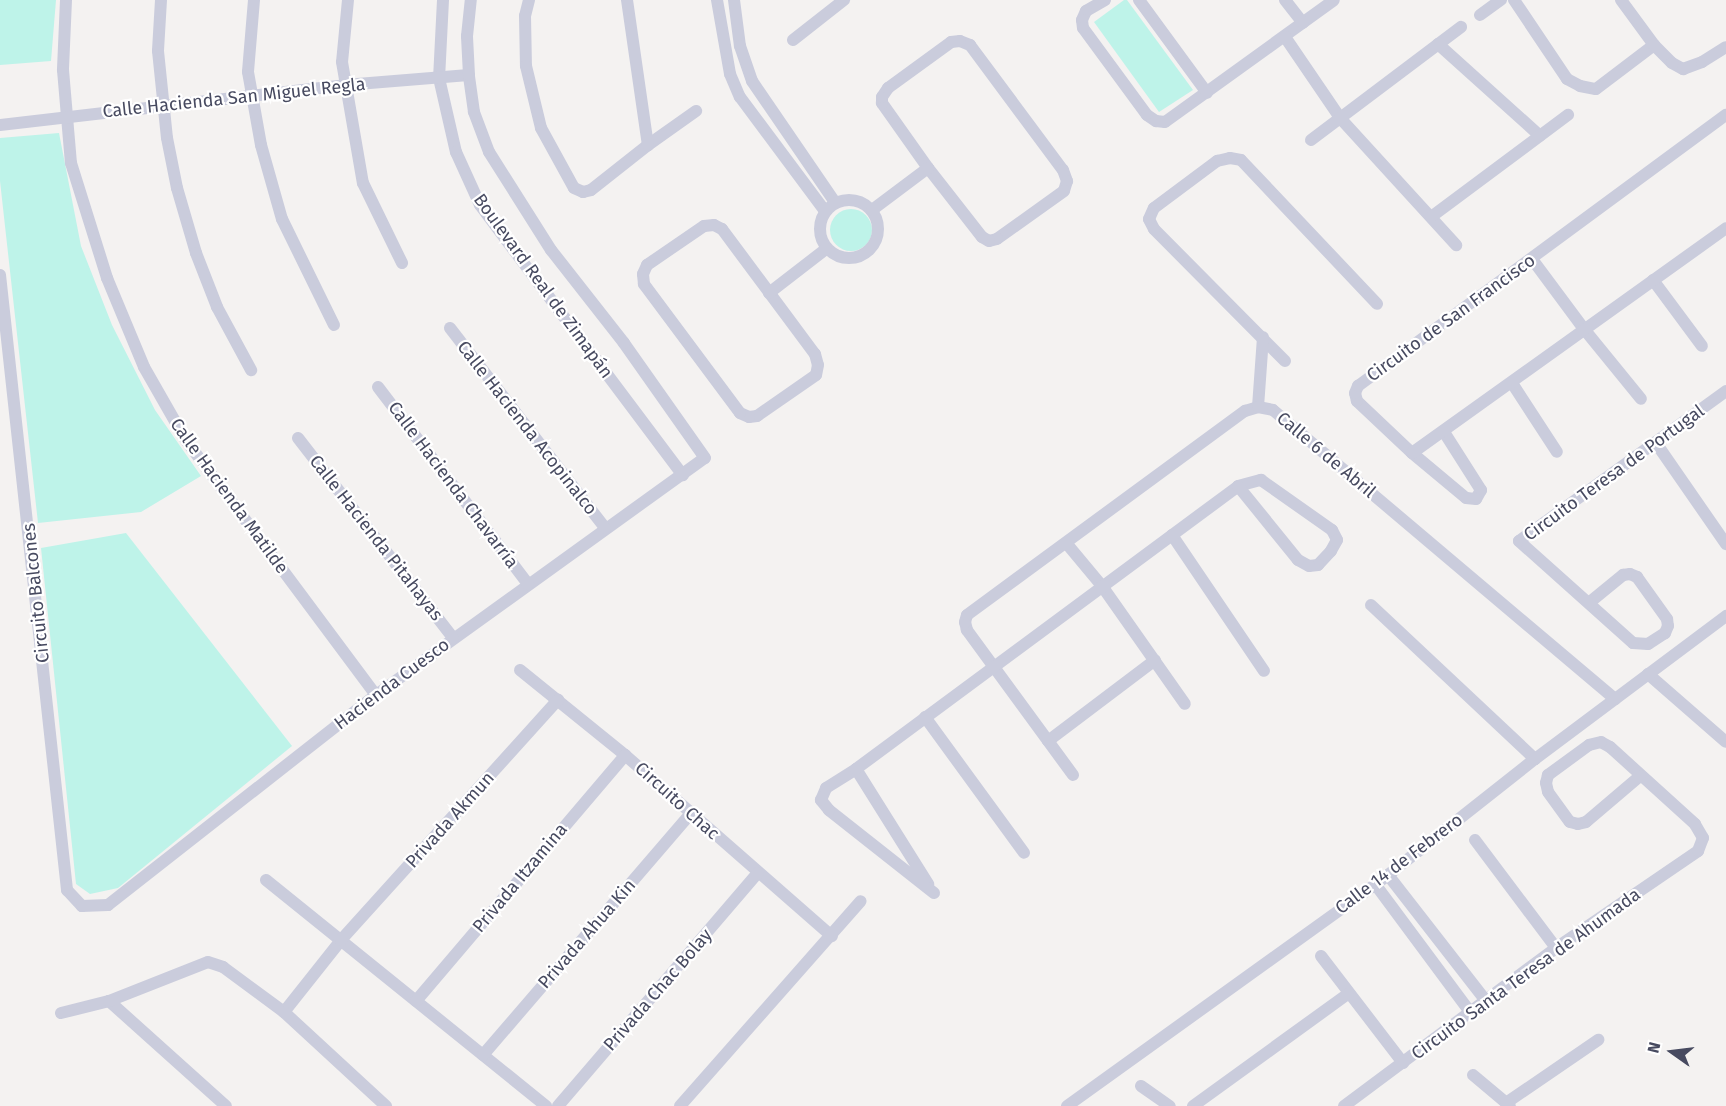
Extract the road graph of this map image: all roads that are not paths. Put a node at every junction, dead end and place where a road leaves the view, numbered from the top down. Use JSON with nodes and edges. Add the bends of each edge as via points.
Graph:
{"nodes":[{"id":1,"x":66,"y":0,"type":"edge"},
{"id":2,"x":161,"y":0,"type":"edge"},
{"id":3,"x":254,"y":0,"type":"edge"},
{"id":4,"x":348,"y":0,"type":"edge"},
{"id":5,"x":443,"y":0,"type":"edge"},
{"id":6,"x":471,"y":0,"type":"edge"},
{"id":7,"x":529,"y":0,"type":"edge"},
{"id":8,"x":627,"y":0,"type":"edge"},
{"id":9,"x":717,"y":0,"type":"edge"},
{"id":10,"x":734,"y":0,"type":"edge"},
{"id":11,"x":844,"y":0,"type":"edge"},
{"id":12,"x":1105,"y":0,"type":"edge"},
{"id":13,"x":1139,"y":0,"type":"edge"},
{"id":14,"x":1285,"y":0,"type":"edge"},
{"id":15,"x":1334,"y":0,"type":"edge"},
{"id":16,"x":1501,"y":0,"type":"edge"},
{"id":17,"x":1514,"y":0,"type":"edge"},
{"id":18,"x":1621,"y":0,"type":"edge"},
{"id":19,"x":831,"y":4,"type":"edge"},
{"id":20,"x":1480,"y":15,"type":"dead end"},
{"id":21,"x":1303,"y":23,"type":"junction"},
{"id":22,"x":1461,"y":27,"type":"dead end"},
{"id":23,"x":1285,"y":36,"type":"junction"},
{"id":24,"x":793,"y":40,"type":"dead end"},
{"id":25,"x":1438,"y":44,"type":"junction"},
{"id":26,"x":1654,"y":45,"type":"junction"},
{"id":27,"x":1726,"y":46,"type":"edge"},
{"id":28,"x":469,"y":75,"type":"junction"},
{"id":29,"x":439,"y":78,"type":"junction"},
{"id":30,"x":345,"y":85,"type":"junction"},
{"id":31,"x":1207,"y":93,"type":"junction"},
{"id":32,"x":252,"y":95,"type":"junction"},
{"id":33,"x":163,"y":105,"type":"junction"},
{"id":34,"x":696,"y":111,"type":"dead end"},
{"id":35,"x":1568,"y":115,"type":"dead end"},
{"id":36,"x":1726,"y":115,"type":"edge"},
{"id":37,"x":66,"y":117,"type":"junction"},
{"id":38,"x":1341,"y":119,"type":"junction"},
{"id":39,"x":0,"y":124,"type":"edge"},
{"id":40,"x":1540,"y":136,"type":"junction"},
{"id":41,"x":1311,"y":140,"type":"dead end"},
{"id":42,"x":648,"y":145,"type":"junction"},
{"id":43,"x":928,"y":168,"type":"junction"},
{"id":44,"x":835,"y":202,"type":"junction"},
{"id":45,"x":872,"y":210,"type":"junction"},
{"id":46,"x":825,"y":211,"type":"junction"},
{"id":47,"x":1431,"y":217,"type":"junction"},
{"id":48,"x":1725,"y":230,"type":"edge"},
{"id":49,"x":1456,"y":245,"type":"dead end"},
{"id":50,"x":826,"y":249,"type":"junction"},
{"id":51,"x":1532,"y":259,"type":"junction"},
{"id":52,"x":402,"y":263,"type":"dead end"},
{"id":53,"x":0,"y":275,"type":"edge"},
{"id":54,"x":1653,"y":280,"type":"junction"},
{"id":55,"x":769,"y":293,"type":"junction"},
{"id":56,"x":1377,"y":304,"type":"dead end"},
{"id":57,"x":334,"y":325,"type":"dead end"},
{"id":58,"x":450,"y":328,"type":"dead end"},
{"id":59,"x":1584,"y":329,"type":"junction"},
{"id":60,"x":1263,"y":338,"type":"junction"},
{"id":61,"x":1702,"y":346,"type":"dead end"},
{"id":62,"x":1285,"y":361,"type":"dead end"},
{"id":63,"x":251,"y":370,"type":"dead end"},
{"id":64,"x":1512,"y":383,"type":"junction"},
{"id":65,"x":378,"y":387,"type":"dead end"},
{"id":66,"x":1726,"y":393,"type":"edge"},
{"id":67,"x":1641,"y":399,"type":"dead end"},
{"id":68,"x":1258,"y":407,"type":"junction"},
{"id":69,"x":1444,"y":432,"type":"junction"},
{"id":70,"x":298,"y":438,"type":"dead end"},
{"id":71,"x":1656,"y":443,"type":"junction"},
{"id":72,"x":1557,"y":452,"type":"dead end"},
{"id":73,"x":1412,"y":453,"type":"junction"},
{"id":74,"x":705,"y":458,"type":"joint"},
{"id":75,"x":683,"y":476,"type":"junction"},
{"id":76,"x":1238,"y":486,"type":"junction"},
{"id":77,"x":605,"y":528,"type":"junction"},
{"id":78,"x":1172,"y":535,"type":"junction"},
{"id":79,"x":1067,"y":544,"type":"junction"},
{"id":80,"x":1726,"y":544,"type":"edge"},
{"id":81,"x":528,"y":584,"type":"junction"},
{"id":82,"x":1102,"y":586,"type":"junction"},
{"id":83,"x":1590,"y":602,"type":"junction"},
{"id":84,"x":1371,"y":605,"type":"dead end"},
{"id":85,"x":1726,"y":616,"type":"edge"},
{"id":86,"x":453,"y":638,"type":"junction"},
{"id":87,"x":1155,"y":660,"type":"junction"},
{"id":88,"x":994,"y":667,"type":"junction"},
{"id":89,"x":520,"y":670,"type":"dead end"},
{"id":90,"x":1264,"y":671,"type":"dead end"},
{"id":91,"x":1648,"y":674,"type":"junction"},
{"id":92,"x":376,"y":695,"type":"junction"},
{"id":93,"x":1615,"y":699,"type":"junction"},
{"id":94,"x":558,"y":700,"type":"junction"},
{"id":95,"x":1185,"y":704,"type":"dead end"},
{"id":96,"x":925,"y":717,"type":"junction"},
{"id":97,"x":1048,"y":741,"type":"junction"},
{"id":98,"x":1726,"y":742,"type":"edge"},
{"id":99,"x":625,"y":755,"type":"junction"},
{"id":100,"x":1535,"y":759,"type":"junction"},
{"id":101,"x":856,"y":769,"type":"junction"},
{"id":102,"x":1073,"y":775,"type":"dead end"},
{"id":103,"x":1640,"y":776,"type":"junction"},
{"id":104,"x":691,"y":813,"type":"junction"},
{"id":105,"x":1475,"y":840,"type":"dead end"},
{"id":106,"x":1024,"y":853,"type":"dead end"},
{"id":107,"x":758,"y":873,"type":"junction"},
{"id":108,"x":1388,"y":875,"type":"junction"},
{"id":109,"x":266,"y":880,"type":"dead end"},
{"id":110,"x":1375,"y":884,"type":"junction"},
{"id":111,"x":861,"y":901,"type":"dead end"},
{"id":112,"x":82,"y":906,"type":"joint"},
{"id":113,"x":832,"y":936,"type":"junction"},
{"id":114,"x":341,"y":940,"type":"junction"},
{"id":115,"x":1556,"y":948,"type":"junction"},
{"id":116,"x":1321,"y":956,"type":"dead end"},
{"id":117,"x":1348,"y":994,"type":"junction"},
{"id":118,"x":109,"y":1001,"type":"junction"},
{"id":119,"x":416,"y":1001,"type":"junction"},
{"id":120,"x":1486,"y":1001,"type":"junction"},
{"id":121,"x":284,"y":1012,"type":"junction"},
{"id":122,"x":1470,"y":1012,"type":"junction"},
{"id":123,"x":61,"y":1013,"type":"dead end"},
{"id":124,"x":1598,"y":1040,"type":"dead end"},
{"id":125,"x":483,"y":1054,"type":"junction"},
{"id":126,"x":1403,"y":1063,"type":"junction"},
{"id":127,"x":1473,"y":1075,"type":"dead end"},
{"id":128,"x":1141,"y":1086,"type":"dead end"},
{"id":129,"x":378,"y":1104,"type":"edge"},
{"id":130,"x":1508,"y":1104,"type":"edge"},
{"id":131,"x":226,"y":1106,"type":"edge"},
{"id":132,"x":546,"y":1106,"type":"edge"},
{"id":133,"x":558,"y":1106,"type":"edge"},
{"id":134,"x":680,"y":1106,"type":"edge"},
{"id":135,"x":1066,"y":1106,"type":"edge"},
{"id":136,"x":1170,"y":1106,"type":"edge"},
{"id":137,"x":1193,"y":1106,"type":"edge"},
{"id":138,"x":1344,"y":1106,"type":"edge"}],
"edges":[{"from":1,"to":37,"type":"street","name":"Calle Hacienda Matilde"},
{"from":2,"to":33,"type":"street","via":[[158,51]]},
{"from":3,"to":32,"type":"street","via":[[248,72]]},
{"from":4,"to":30,"type":"street","via":[[342,62]]},
{"from":5,"to":29,"type":"street","name":"Boulevard Real de Zimapán"},
{"from":6,"to":28,"type":"street","name":"Boulevard Real de Zimapán","via":[[467,36]]},
{"from":7,"to":42,"type":"street","via":[[525,16],[526,66],[531,87],[541,128],[574,188],[591,190]]},
{"from":8,"to":42,"type":"street"},
{"from":9,"to":46,"type":"street","via":[[730,74],[740,97]]},
{"from":10,"to":44,"type":"street","via":[[740,46],[752,81]]},
{"from":11,"to":19,"type":"street"},
{"from":12,"to":31,"type":"street","via":[[1086,11],[1083,28],[1147,116],[1165,122]]},
{"from":13,"to":31,"type":"street"},
{"from":14,"to":21,"type":"street"},
{"from":15,"to":21,"type":"street"},
{"from":16,"to":20,"type":"street"},
{"from":17,"to":26,"type":"street","via":[[1567,79],[1581,86],[1596,89]]},
{"from":18,"to":26,"type":"street"},
{"from":19,"to":24,"type":"street"},
{"from":21,"to":23,"type":"street"},
{"from":22,"to":25,"type":"street"},
{"from":23,"to":31,"type":"street"},
{"from":23,"to":38,"type":"street"},
{"from":25,"to":38,"type":"street"},
{"from":25,"to":40,"type":"street"},
{"from":26,"to":27,"type":"street","via":[[1683,69]]},
{"from":28,"to":29,"type":"street","name":"Calle Hacienda San Miguel Regla"},
{"from":28,"to":74,"type":"street","name":"Boulevard Real de Zimapán","via":[[474,112],[489,152],[551,250],[624,343]]},
{"from":29,"to":30,"type":"street","name":"Calle Hacienda San Miguel Regla"},
{"from":29,"to":75,"type":"street","name":"Boulevard Real de Zimapán","via":[[456,152],[480,205]]},
{"from":30,"to":32,"type":"street","name":"Calle Hacienda San Miguel Regla"},
{"from":30,"to":52,"type":"street","via":[[363,183]]},
{"from":32,"to":33,"type":"street","name":"Calle Hacienda San Miguel Regla"},
{"from":32,"to":57,"type":"street","via":[[261,145],[282,219]]},
{"from":33,"to":37,"type":"street","name":"Calle Hacienda San Miguel Regla"},
{"from":33,"to":63,"type":"street","via":[[177,188],[196,253],[217,307]]},
{"from":34,"to":42,"type":"street"},
{"from":35,"to":40,"type":"street"},
{"from":36,"to":51,"type":"street","name":"Circuito de San Francisco"},
{"from":37,"to":39,"type":"street","name":"Calle Hacienda San Miguel Regla"},
{"from":37,"to":92,"type":"street","name":"Calle Hacienda Matilde","via":[[71,163],[86,215],[144,367],[185,439]]},
{"from":38,"to":41,"type":"street"},
{"from":38,"to":47,"type":"street"},
{"from":40,"to":47,"type":"street"},
{"from":43,"to":43,"type":"street","via":[[882,103],[882,97],[888,88],[951,42],[960,41],[970,45],[1063,170],[1067,182],[1064,191],[997,239],[988,241]]},
{"from":43,"to":45,"type":"street"},
{"from":44,"to":45,"type":"street","via":[[848,199]]},
{"from":44,"to":46,"type":"street"},
{"from":45,"to":50,"type":"street","via":[[878,228],[873,247],[850,259]]},
{"from":46,"to":50,"type":"street","via":[[820,237]]},
{"from":47,"to":49,"type":"street"},
{"from":48,"to":54,"type":"street"},
{"from":50,"to":55,"type":"street"},
{"from":51,"to":59,"type":"street"},
{"from":51,"to":73,"type":"street","name":"Circuito de San Francisco","via":[[1358,386],[1357,401]]},
{"from":53,"to":112,"type":"street","name":"Circuito Balcones","via":[[68,890]]},
{"from":54,"to":59,"type":"street"},
{"from":54,"to":61,"type":"street"},
{"from":55,"to":55,"type":"street","via":[[722,229],[714,225],[704,226],[656,259],[643,274],[650,294],[740,413],[749,417],[757,416],[816,375],[818,365],[815,354]]},
{"from":56,"to":60,"type":"street","via":[[1240,160],[1217,161],[1154,208],[1149,219],[1154,229]]},
{"from":58,"to":77,"type":"street","name":"Calle Hacienda Acopinalco"},
{"from":59,"to":64,"type":"street"},
{"from":59,"to":67,"type":"street"},
{"from":60,"to":62,"type":"street"},
{"from":60,"to":68,"type":"street"},
{"from":64,"to":69,"type":"street"},
{"from":64,"to":72,"type":"street"},
{"from":65,"to":81,"type":"street","name":"Calle Hacienda Chavarría"},
{"from":66,"to":71,"type":"street","name":"Circuito Teresa de Portugal"},
{"from":68,"to":79,"type":"street","name":"Calle 6 de Abril","via":[[1245,411]]},
{"from":68,"to":93,"type":"street","name":"Calle 6 de Abril","via":[[1273,410]]},
{"from":69,"to":73,"type":"street"},
{"from":69,"to":73,"type":"street","via":[[1481,490],[1476,499],[1466,498]]},
{"from":70,"to":86,"type":"street","name":"Calle Hacienda Pitahayas"},
{"from":71,"to":80,"type":"street"},
{"from":71,"to":83,"type":"street","name":"Circuito Teresa de Portugal","via":[[1519,541]]},
{"from":74,"to":75,"type":"street","name":"Hacienda Cuesco"},
{"from":75,"to":77,"type":"street","name":"Hacienda Cuesco"},
{"from":76,"to":76,"type":"street","via":[[1261,480],[1332,530],[1337,540],[1331,551],[1318,565],[1298,560]]},
{"from":76,"to":78,"type":"street"},
{"from":77,"to":81,"type":"street","name":"Hacienda Cuesco"},
{"from":78,"to":82,"type":"street"},
{"from":78,"to":90,"type":"street"},
{"from":79,"to":82,"type":"street"},
{"from":79,"to":88,"type":"street","name":"Calle 6 de Abril","via":[[967,615],[967,630]]},
{"from":81,"to":86,"type":"street","name":"Hacienda Cuesco"},
{"from":82,"to":87,"type":"street"},
{"from":82,"to":88,"type":"street"},
{"from":83,"to":83,"type":"street","name":"Circuito Teresa de Portugal","via":[[1633,643],[1648,644],[1665,633],[1668,626],[1637,577],[1630,574],[1623,575]]},
{"from":84,"to":100,"type":"street"},
{"from":85,"to":91,"type":"street","name":"Calle 14 de Febrero"},
{"from":86,"to":92,"type":"street","name":"Hacienda Cuesco"},
{"from":87,"to":95,"type":"street"},
{"from":87,"to":97,"type":"street"},
{"from":88,"to":96,"type":"street"},
{"from":88,"to":97,"type":"street"},
{"from":89,"to":94,"type":"street","name":"Circuito Chac"},
{"from":91,"to":93,"type":"street","name":"Calle 14 de Febrero"},
{"from":91,"to":98,"type":"street"},
{"from":92,"to":112,"type":"street","name":"Hacienda Cuesco","via":[[108,905]]},
{"from":93,"to":100,"type":"street","name":"Calle 14 de Febrero"},
{"from":94,"to":99,"type":"street","name":"Circuito Chac"},
{"from":94,"to":114,"type":"street","name":"Privada Akmun"},
{"from":96,"to":101,"type":"street"},
{"from":96,"to":106,"type":"street"},
{"from":97,"to":102,"type":"street"},
{"from":99,"to":104,"type":"street","name":"Circuito Chac"},
{"from":99,"to":119,"type":"street","name":"Privada Itzamina"},
{"from":100,"to":108,"type":"street","name":"Calle 14 de Febrero"},
{"from":101,"to":101,"type":"street","via":[[898,836],[934,893],[828,810],[821,800],[825,788]]},
{"from":103,"to":103,"type":"street","via":[[1601,742],[1588,745],[1548,775],[1546,783],[1548,792],[1570,822],[1578,824],[1586,822]]},
{"from":103,"to":115,"type":"street","name":"Circuito Santa Teresa de Ahumada","via":[[1695,824],[1703,838],[1698,851]]},
{"from":104,"to":107,"type":"street","name":"Circuito Chac"},
{"from":104,"to":125,"type":"street","name":"Privada Ahua Kin"},
{"from":105,"to":115,"type":"street"},
{"from":107,"to":113,"type":"street","name":"Circuito Chac"},
{"from":107,"to":133,"type":"street","name":"Privada Chac Bolay"},
{"from":108,"to":110,"type":"street","name":"Calle 14 de Febrero"},
{"from":108,"to":120,"type":"street"},
{"from":109,"to":114,"type":"street"},
{"from":110,"to":122,"type":"street"},
{"from":110,"to":135,"type":"street","name":"Calle 14 de Febrero"},
{"from":111,"to":113,"type":"street"},
{"from":113,"to":134,"type":"street"},
{"from":114,"to":119,"type":"street"},
{"from":114,"to":121,"type":"street","name":"Privada Akmun"},
{"from":115,"to":120,"type":"street","name":"Circuito Santa Teresa de Ahumada"},
{"from":116,"to":117,"type":"street"},
{"from":117,"to":126,"type":"street"},
{"from":117,"to":137,"type":"street"},
{"from":118,"to":121,"type":"street","via":[[208,962],[223,967]]},
{"from":118,"to":123,"type":"street"},
{"from":118,"to":131,"type":"street"},
{"from":119,"to":125,"type":"street"},
{"from":120,"to":122,"type":"street","name":"Circuito Santa Teresa de Ahumada"},
{"from":121,"to":129,"type":"street"},
{"from":122,"to":126,"type":"street","name":"Circuito Santa Teresa de Ahumada"},
{"from":124,"to":130,"type":"street"},
{"from":125,"to":132,"type":"street"},
{"from":126,"to":138,"type":"street","name":"Circuito Santa Teresa de Ahumada"},
{"from":127,"to":130,"type":"street"},
{"from":128,"to":136,"type":"street"}]}
